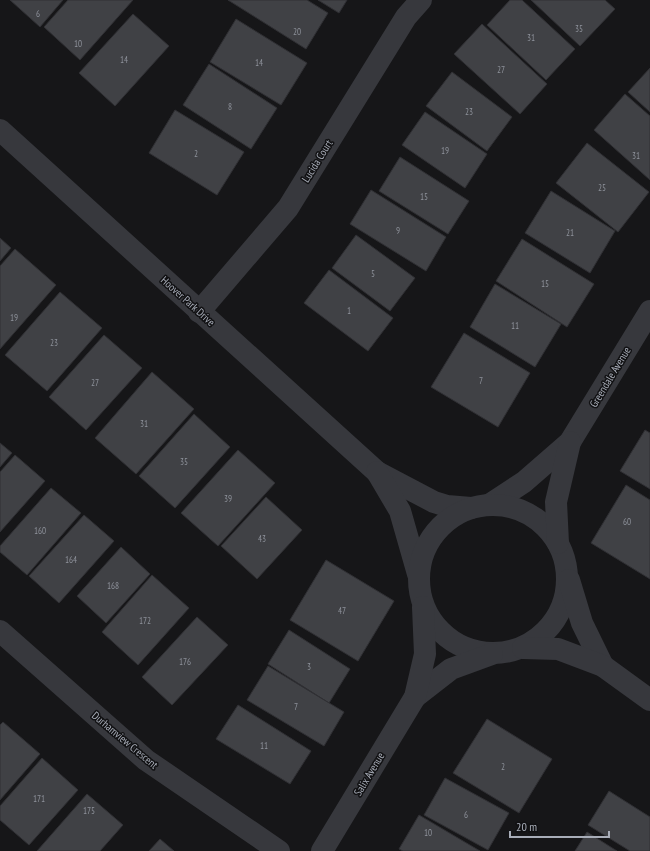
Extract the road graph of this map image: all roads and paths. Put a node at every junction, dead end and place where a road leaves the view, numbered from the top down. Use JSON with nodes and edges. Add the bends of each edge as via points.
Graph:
{"nodes":[{"id":1,"x":422,"y":0,"type":"edge"},
{"id":2,"x":0,"y":130,"type":"edge"},
{"id":3,"x":650,"y":311,"type":"edge"},
{"id":4,"x":199,"y":312,"type":"junction"},
{"id":5,"x":570,"y":442,"type":"junction"},
{"id":6,"x":377,"y":472,"type":"junction"},
{"id":7,"x":480,"y":507,"type":"junction"},
{"id":8,"x":558,"y":543,"type":"junction"},
{"id":9,"x":567,"y":572,"type":"junction"},
{"id":10,"x":419,"y":576,"type":"junction"},
{"id":11,"x":423,"y":604,"type":"junction"},
{"id":12,"x":0,"y":631,"type":"edge"},
{"id":13,"x":523,"y":648,"type":"junction"},
{"id":14,"x":492,"y":654,"type":"junction"},
{"id":15,"x":603,"y":666,"type":"junction"},
{"id":16,"x":416,"y":697,"type":"junction"},
{"id":17,"x":650,"y":700,"type":"edge"},
{"id":18,"x":279,"y":851,"type":"edge"},
{"id":19,"x":322,"y":851,"type":"edge"}],
"edges":[{"from":1,"to":4,"type":"street","name":"Lucida Court","via":[[406,17],[288,208]]},
{"from":2,"to":4,"type":"street","name":"Hoover Park Drive"},
{"from":3,"to":5,"type":"street","name":"Greendale Avenue"},
{"from":4,"to":6,"type":"street","name":"Hoover Park Drive"},
{"from":5,"to":7,"type":"street","name":"Greendale Avenue","via":[[524,482]]},
{"from":5,"to":8,"type":"street","name":"Greendale Avenue","via":[[556,502]]},
{"from":6,"to":7,"type":"street","name":"Hoover Park Drive","via":[[441,504]]},
{"from":6,"to":10,"type":"street","name":"Hoover Park Drive","via":[[400,511]]},
{"from":7,"to":8,"type":"street","name":"Hoover Park Drive","via":[[516,509],[528,514],[550,532]]},
{"from":7,"to":10,"type":"street","name":"Greendale Avenue","via":[[455,516],[441,526],[429,541],[422,557]]},
{"from":8,"to":9,"type":"street"},
{"from":9,"to":13,"type":"street","via":[[564,603],[557,617],[542,635]]},
{"from":9,"to":15,"type":"street","via":[[582,623]]},
{"from":10,"to":11,"type":"street"},
{"from":11,"to":14,"type":"street","via":[[431,620],[443,634],[474,651]]},
{"from":11,"to":16,"type":"street","name":"Salix Avenue","via":[[425,654]]},
{"from":12,"to":18,"type":"street","name":"Durhamview Crescent","via":[[146,760]]},
{"from":13,"to":14,"type":"street"},
{"from":13,"to":15,"type":"street","via":[[558,649]]},
{"from":14,"to":16,"type":"street","name":"Salix Avenue","via":[[451,669]]},
{"from":15,"to":17,"type":"street"},
{"from":16,"to":19,"type":"street","name":"Salix Avenue"}]}
